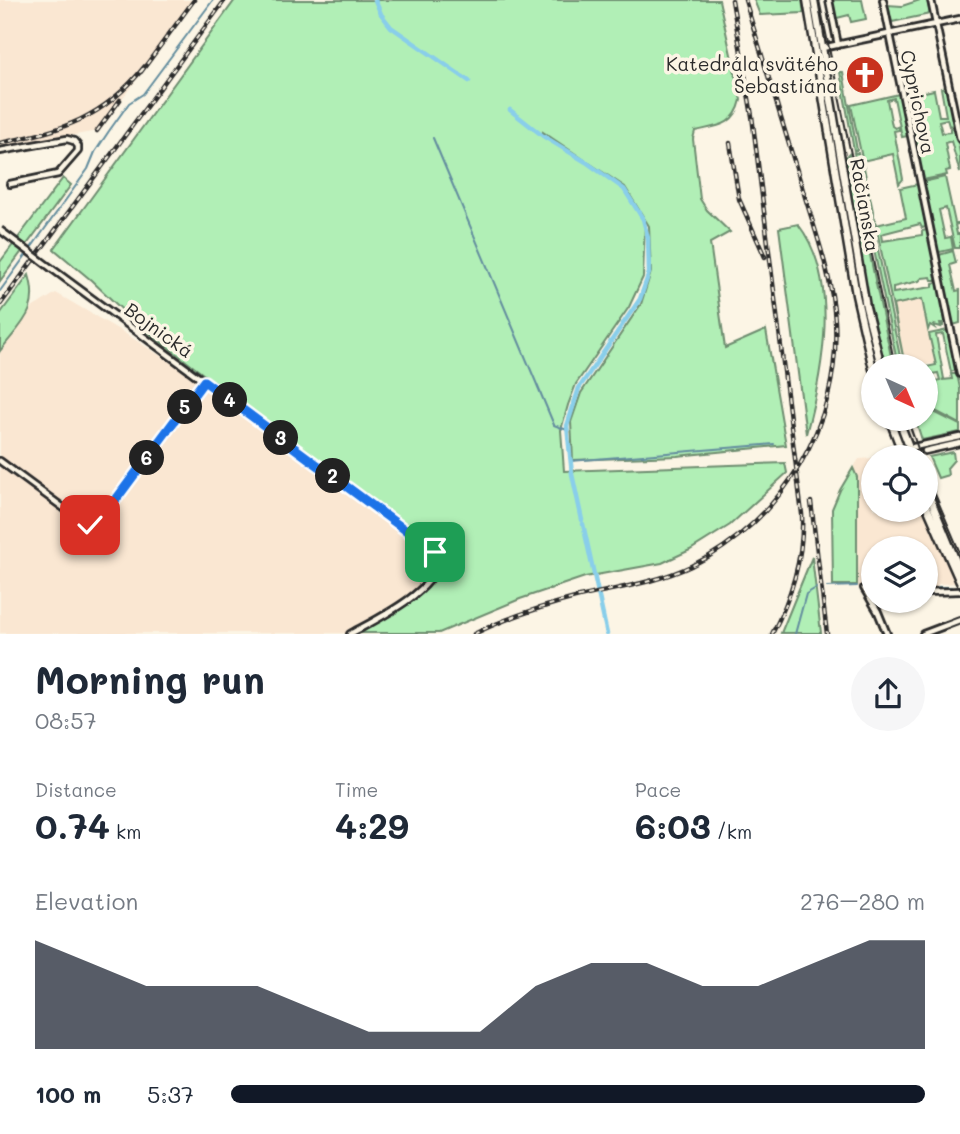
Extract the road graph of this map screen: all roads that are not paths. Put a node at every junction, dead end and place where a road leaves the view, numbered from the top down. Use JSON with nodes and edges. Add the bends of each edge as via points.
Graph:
{"nodes":[{"id":1,"x":807,"y":0,"type":"edge"},
{"id":2,"x":814,"y":0,"type":"edge"},
{"id":3,"x":829,"y":0,"type":"edge"},
{"id":4,"x":883,"y":0,"type":"edge"},
{"id":5,"x":931,"y":0,"type":"edge"},
{"id":6,"x":960,"y":19,"type":"edge"},
{"id":7,"x":936,"y":24,"type":"junction"},
{"id":8,"x":890,"y":34,"type":"junction"},
{"id":9,"x":812,"y":37,"type":"junction"},
{"id":10,"x":838,"y":45,"type":"junction"},
{"id":11,"x":822,"y":48,"type":"junction"},
{"id":12,"x":816,"y":59,"type":"junction"},
{"id":13,"x":960,"y":139,"type":"edge"},
{"id":14,"x":0,"y":151,"type":"edge"},
{"id":15,"x":10,"y":184,"type":"dead end"},
{"id":16,"x":0,"y":230,"type":"edge"},
{"id":17,"x":870,"y":354,"type":"edge"},
{"id":18,"x":878,"y":354,"type":"edge"},
{"id":19,"x":960,"y":374,"type":"edge"},
{"id":20,"x":204,"y":381,"type":"junction"},
{"id":21,"x":960,"y":437,"type":"edge"},
{"id":22,"x":960,"y":443,"type":"edge"},
{"id":23,"x":923,"y":445,"type":"edge"},
{"id":24,"x":938,"y":448,"type":"edge"},
{"id":25,"x":0,"y":461,"type":"edge"},
{"id":26,"x":938,"y":517,"type":"edge"},
{"id":27,"x":934,"y":522,"type":"edge"},
{"id":28,"x":960,"y":571,"type":"edge"},
{"id":29,"x":960,"y":582,"type":"edge"},
{"id":30,"x":960,"y":591,"type":"edge"},
{"id":31,"x":938,"y":592,"type":"edge"},
{"id":32,"x":878,"y":613,"type":"edge"},
{"id":33,"x":960,"y":620,"type":"edge"},
{"id":34,"x":351,"y":634,"type":"edge"},
{"id":35,"x":887,"y":634,"type":"edge"},
{"id":36,"x":923,"y":634,"type":"edge"}],
"edges":[{"from":1,"to":9,"type":"main road","name":"Račianska"},
{"from":2,"to":11,"type":"main road","name":"Račianska"},
{"from":3,"to":10,"type":"street"},
{"from":4,"to":8,"type":"street","name":"Cyprichova"},
{"from":5,"to":7,"type":"street"},
{"from":6,"to":7,"type":"street"},
{"from":7,"to":8,"type":"street"},
{"from":7,"to":13,"type":"street"},
{"from":8,"to":10,"type":"street"},
{"from":8,"to":19,"type":"street","name":"Cyprichova"},
{"from":9,"to":11,"type":"main road"},
{"from":9,"to":12,"type":"main road","name":"Račianska"},
{"from":10,"to":11,"type":"street"},
{"from":11,"to":12,"type":"main road"},
{"from":11,"to":18,"type":"main road","name":"Račianska"},
{"from":12,"to":17,"type":"main road","name":"Račianska"},
{"from":14,"to":15,"type":"street","via":[[67,139],[78,148],[58,174]]},
{"from":16,"to":20,"type":"street","name":"Bojnická","bridge":true},
{"from":20,"to":25,"type":"street","via":[[95,525],[80,520]]},
{"from":20,"to":34,"type":"street","name":"Bojnická","via":[[436,554],[437,567],[412,598]]},
{"from":21,"to":23,"type":"street"},
{"from":22,"to":24,"type":"street"},
{"from":26,"to":28,"type":"main road"},
{"from":27,"to":29,"type":"main road"},
{"from":30,"to":31,"type":"street"},
{"from":32,"to":35,"type":"street"},
{"from":33,"to":36,"type":"street"}]}
